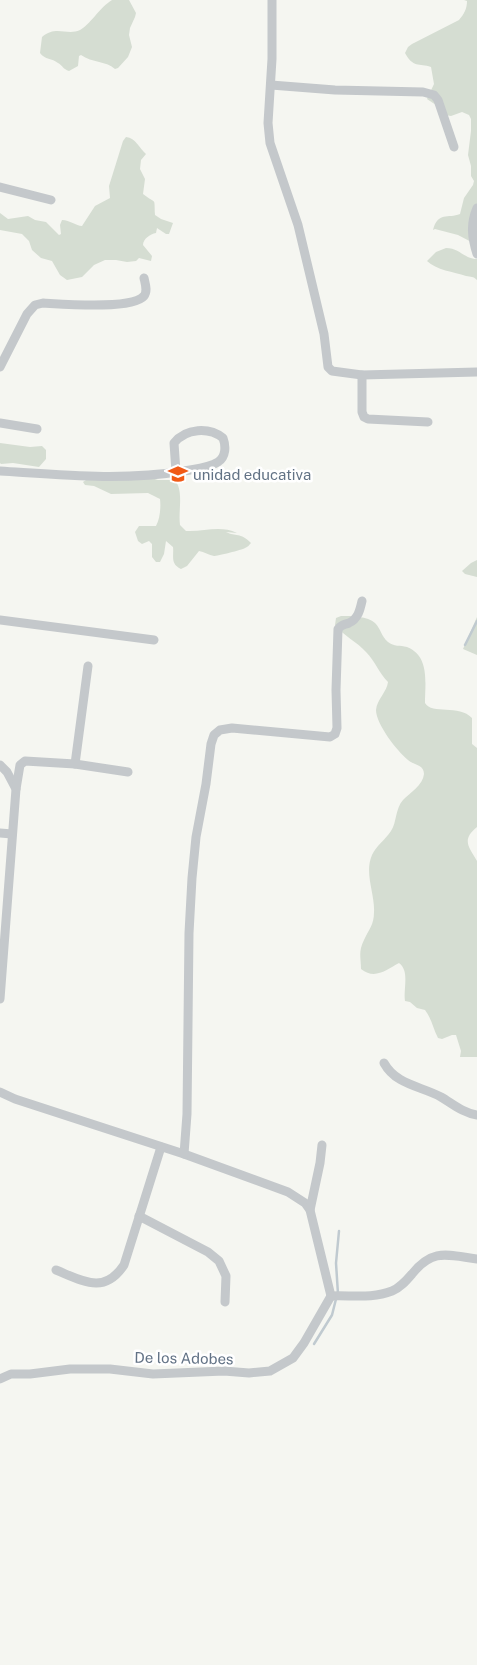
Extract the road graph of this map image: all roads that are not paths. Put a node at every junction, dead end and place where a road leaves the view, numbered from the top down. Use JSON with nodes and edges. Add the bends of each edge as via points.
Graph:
{"nodes":[{"id":1,"x":272,"y":0,"type":"edge"},
{"id":2,"x":271,"y":85,"type":"junction"},
{"id":3,"x":454,"y":147,"type":"dead end"},
{"id":4,"x":0,"y":187,"type":"edge"},
{"id":5,"x":51,"y":200,"type":"dead end"},
{"id":6,"x":477,"y":208,"type":"edge"},
{"id":7,"x":477,"y":254,"type":"edge"},
{"id":8,"x":144,"y":278,"type":"dead end"},
{"id":9,"x":0,"y":367,"type":"edge"},
{"id":10,"x":477,"y":372,"type":"edge"},
{"id":11,"x":362,"y":375,"type":"junction"},
{"id":12,"x":428,"y":422,"type":"dead end"},
{"id":13,"x":0,"y":423,"type":"edge"},
{"id":14,"x":37,"y":428,"type":"dead end"},
{"id":15,"x":0,"y":471,"type":"edge"},
{"id":16,"x":176,"y":472,"type":"junction"},
{"id":17,"x":362,"y":601,"type":"dead end"},
{"id":18,"x":0,"y":620,"type":"edge"},
{"id":19,"x":154,"y":640,"type":"dead end"},
{"id":20,"x":88,"y":666,"type":"dead end"},
{"id":21,"x":75,"y":764,"type":"junction"},
{"id":22,"x":0,"y":765,"type":"edge"},
{"id":23,"x":128,"y":772,"type":"dead end"},
{"id":24,"x":16,"y":789,"type":"junction"},
{"id":25,"x":0,"y":833,"type":"edge"},
{"id":26,"x":12,"y":834,"type":"junction"},
{"id":27,"x":0,"y":981,"type":"edge"},
{"id":28,"x":0,"y":999,"type":"edge"},
{"id":29,"x":384,"y":1063,"type":"dead end"},
{"id":30,"x":0,"y":1092,"type":"edge"},
{"id":31,"x":477,"y":1115,"type":"edge"},
{"id":32,"x":322,"y":1145,"type":"dead end"},
{"id":33,"x":161,"y":1147,"type":"junction"},
{"id":34,"x":184,"y":1154,"type":"junction"},
{"id":35,"x":310,"y":1210,"type":"junction"},
{"id":36,"x":139,"y":1216,"type":"junction"},
{"id":37,"x":477,"y":1258,"type":"edge"},
{"id":38,"x":56,"y":1270,"type":"dead end"},
{"id":39,"x":333,"y":1296,"type":"junction"},
{"id":40,"x":226,"y":1302,"type":"dead end"},
{"id":41,"x":0,"y":1379,"type":"edge"}],
"edges":[{"from":1,"to":2,"type":"street"},
{"from":2,"to":3,"type":"street","via":[[434,95]]},
{"from":2,"to":11,"type":"street","via":[[270,143],[298,225],[324,334],[328,367],[332,371]]},
{"from":4,"to":5,"type":"street"},
{"from":6,"to":7,"type":"street","via":[[472,237]]},
{"from":8,"to":9,"type":"street","via":[[145,296],[137,301],[109,306],[35,305],[27,314]]},
{"from":10,"to":11,"type":"street"},
{"from":11,"to":12,"type":"street","via":[[364,417]]},
{"from":13,"to":14,"type":"street"},
{"from":15,"to":16,"type":"street","via":[[114,477]]},
{"from":16,"to":16,"type":"street","via":[[218,462],[224,452],[224,438],[209,430],[178,437],[174,443]]},
{"from":17,"to":34,"type":"street","via":[[355,619],[338,628],[337,728],[334,734],[330,737],[232,728],[220,730],[211,744],[192,878],[188,1114]]},
{"from":18,"to":19,"type":"street"},
{"from":20,"to":21,"type":"street"},
{"from":21,"to":23,"type":"street"},
{"from":21,"to":24,"type":"street","via":[[25,761],[20,765]]},
{"from":22,"to":24,"type":"street"},
{"from":24,"to":26,"type":"street"},
{"from":25,"to":26,"type":"street"},
{"from":26,"to":27,"type":"street"},
{"from":27,"to":28,"type":"street"},
{"from":29,"to":31,"type":"street","via":[[389,1071],[410,1086]]},
{"from":30,"to":33,"type":"street"},
{"from":32,"to":35,"type":"street"},
{"from":33,"to":34,"type":"street"},
{"from":33,"to":36,"type":"street"},
{"from":34,"to":35,"type":"street","via":[[288,1192]]},
{"from":35,"to":39,"type":"street"},
{"from":36,"to":38,"type":"street","via":[[124,1265],[118,1274],[102,1283],[91,1283]]},
{"from":36,"to":40,"type":"street","via":[[208,1252],[219,1262],[226,1276]]},
{"from":37,"to":39,"type":"street","via":[[435,1255],[420,1264],[403,1285],[393,1291],[380,1295]]},
{"from":39,"to":41,"type":"street","name":"De los Adobes","via":[[299,1351],[270,1371],[153,1374],[70,1369],[12,1374]]}]}
